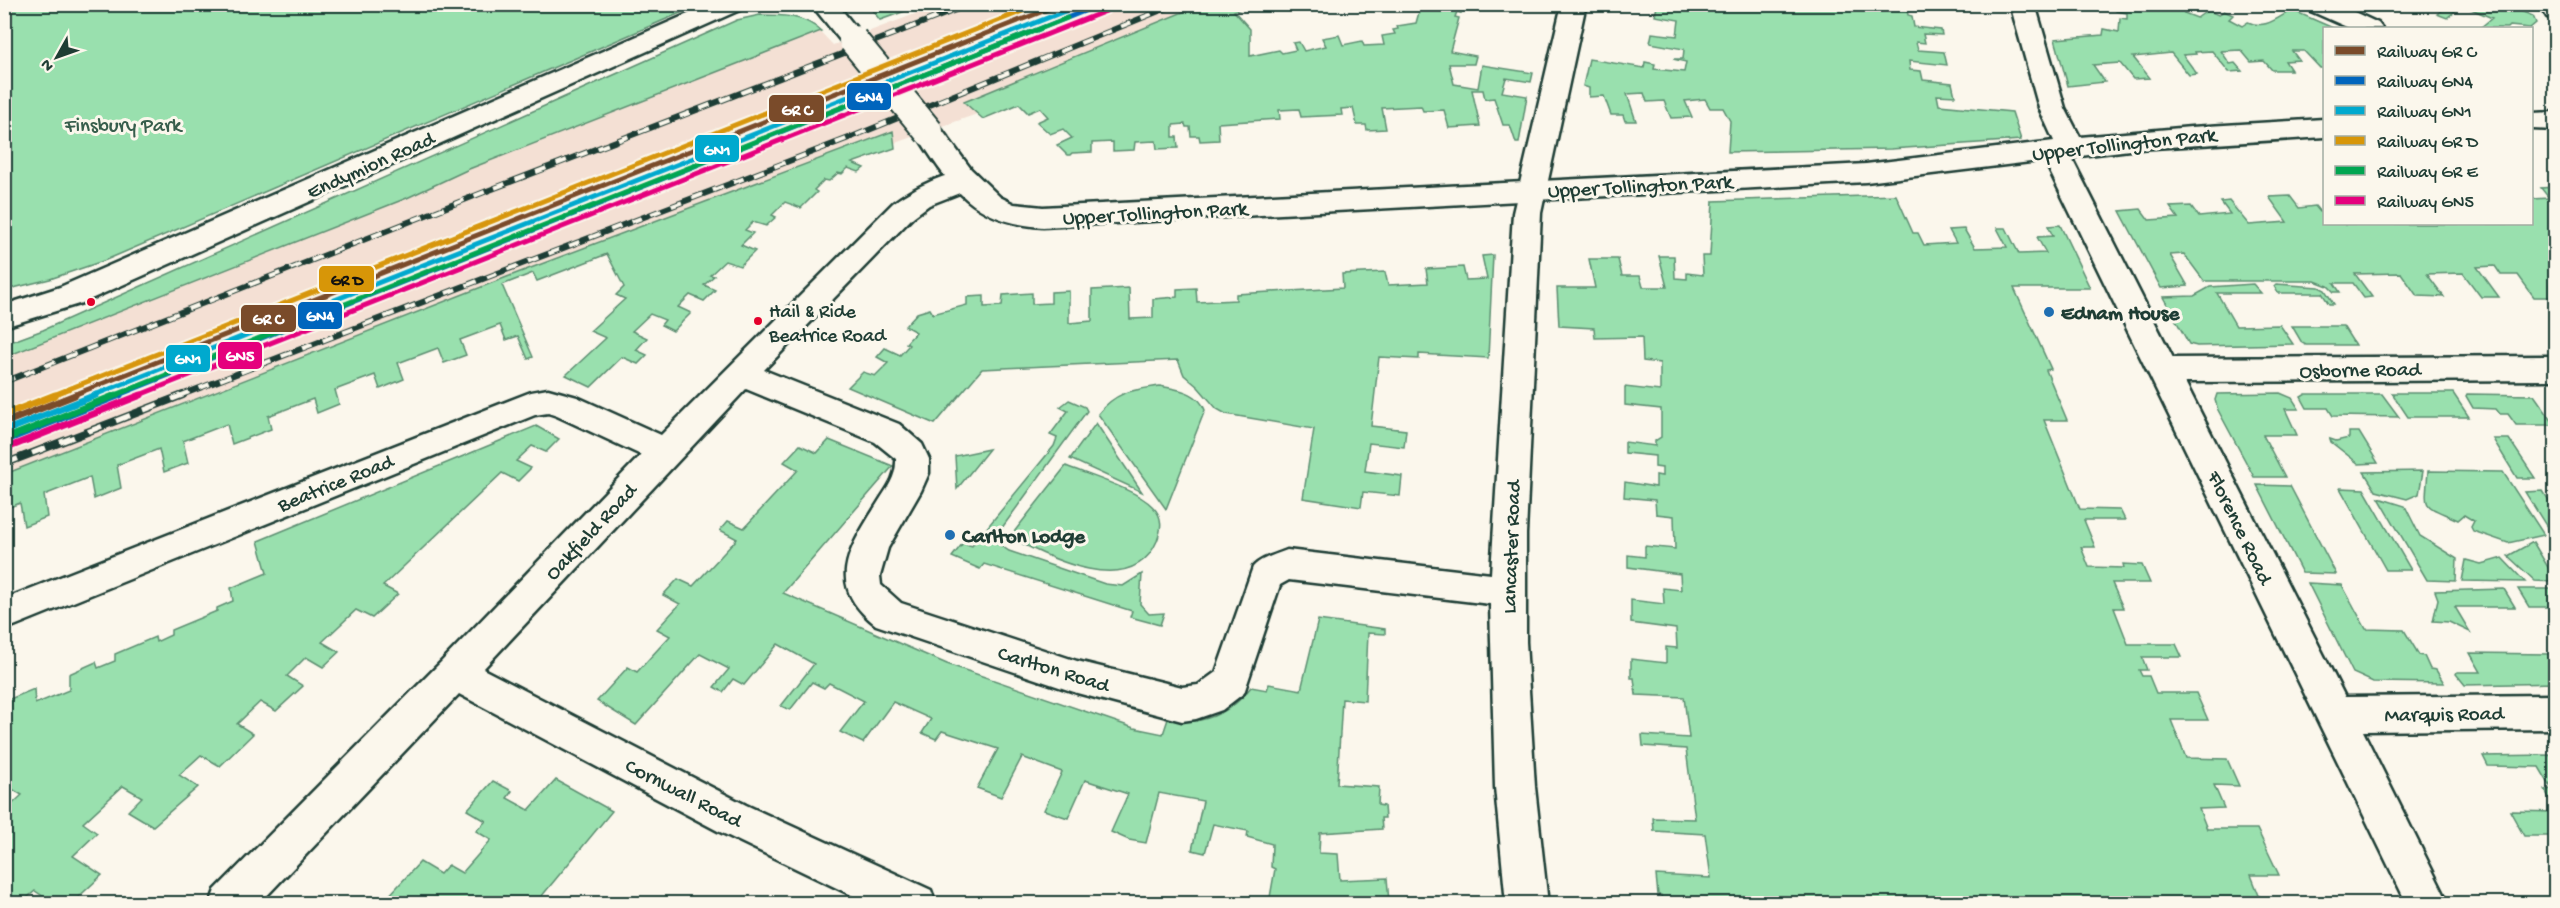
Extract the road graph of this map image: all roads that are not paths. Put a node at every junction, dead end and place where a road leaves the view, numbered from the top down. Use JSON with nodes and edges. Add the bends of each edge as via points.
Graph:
{"nodes":[{"id":1,"x":733,"y":4,"type":"edge"},
{"id":2,"x":1574,"y":4,"type":"edge"},
{"id":3,"x":2022,"y":4,"type":"edge"},
{"id":4,"x":2315,"y":4,"type":"edge"},
{"id":5,"x":2552,"y":4,"type":"edge"},
{"id":6,"x":825,"y":6,"type":"edge"},
{"id":7,"x":2556,"y":12,"type":"edge"},
{"id":8,"x":2367,"y":27,"type":"edge"},
{"id":9,"x":2323,"y":128,"type":"edge"},
{"id":10,"x":2063,"y":149,"type":"junction"},
{"id":11,"x":965,"y":180,"type":"junction"},
{"id":12,"x":1534,"y":191,"type":"junction"},
{"id":13,"x":4,"y":316,"type":"edge"},
{"id":14,"x":2556,"y":369,"type":"edge"},
{"id":15,"x":2164,"y":370,"type":"junction"},
{"id":16,"x":742,"y":374,"type":"junction"},
{"id":17,"x":665,"y":451,"type":"junction"},
{"id":18,"x":1507,"y":591,"type":"junction"},
{"id":19,"x":4,"y":615,"type":"edge"},
{"id":20,"x":455,"y":673,"type":"junction"},
{"id":21,"x":2556,"y":712,"type":"edge"},
{"id":22,"x":2333,"y":714,"type":"junction"},
{"id":23,"x":230,"y":903,"type":"edge"},
{"id":24,"x":916,"y":903,"type":"edge"},
{"id":25,"x":1527,"y":903,"type":"edge"},
{"id":26,"x":2429,"y":903,"type":"edge"}],
"edges":[{"from":1,"to":13,"type":"street","name":"Endymion Road","via":[[71,295]]},
{"from":2,"to":12,"type":"street","name":"Lancaster Road"},
{"from":3,"to":10,"type":"street","name":"Florence Road"},
{"from":4,"to":8,"type":"street"},
{"from":5,"to":7,"type":"street"},
{"from":6,"to":11,"type":"street","bridge":true},
{"from":9,"to":10,"type":"street","name":"Upper Tollington Park"},
{"from":10,"to":12,"type":"street","name":"Upper Tollington Park","via":[[1866,173]]},
{"from":10,"to":15,"type":"street","name":"Florence Road"},
{"from":11,"to":12,"type":"street","name":"Upper Tollington Park","via":[[1002,211],[1043,217]]},
{"from":11,"to":16,"type":"street","name":"Oakfield Road","via":[[919,198],[903,210]]},
{"from":12,"to":18,"type":"street","name":"Lancaster Road","via":[[1527,213]]},
{"from":14,"to":15,"type":"street","name":"Osborne Road"},
{"from":15,"to":22,"type":"street","name":"Florence Road"},
{"from":16,"to":17,"type":"street","name":"Oakfield Road"},
{"from":16,"to":18,"type":"street","name":"Carlton Road","via":[[887,434],[903,444],[913,457],[909,482],[866,557],[864,588],[874,602],[889,614],[1077,677],[1182,704],[1195,704],[1222,692],[1231,681],[1265,578],[1287,565]]},
{"from":17,"to":19,"type":"street","name":"Beatrice Road","via":[[566,406],[548,401],[531,404]]},
{"from":17,"to":20,"type":"street","name":"Oakfield Road"},
{"from":18,"to":25,"type":"street","name":"Lancaster Road","via":[[1515,787]]},
{"from":20,"to":23,"type":"street","name":"Oakfield Road"},
{"from":20,"to":24,"type":"street","name":"Cornwall Road","via":[[732,818]]},
{"from":21,"to":22,"type":"street","name":"Marquis Road"},
{"from":22,"to":26,"type":"street","name":"Florence Road"}]}
